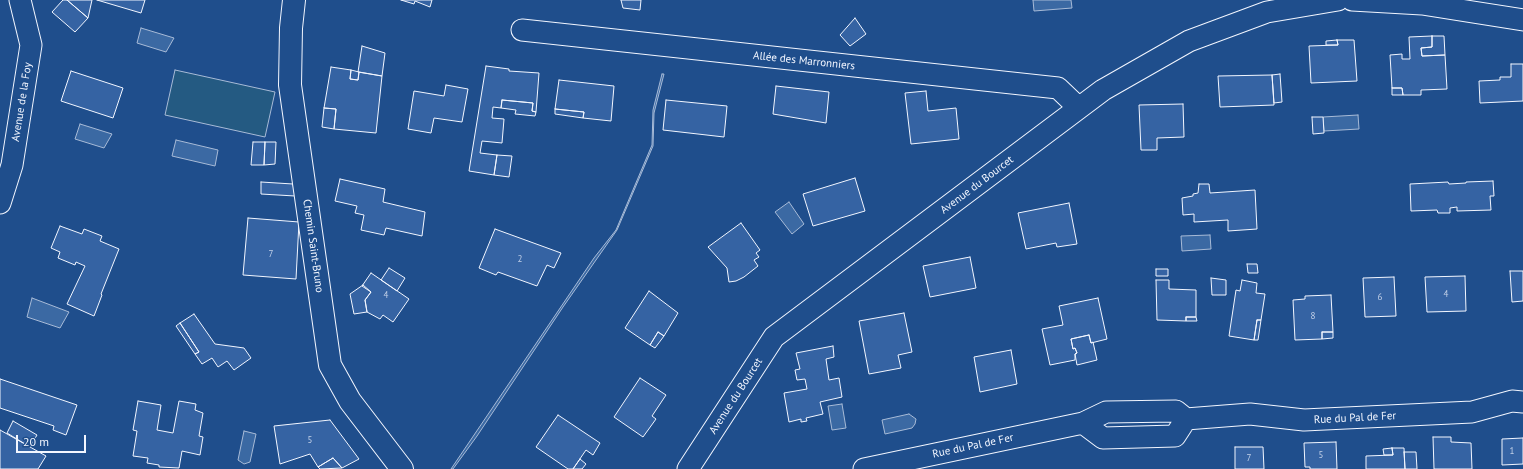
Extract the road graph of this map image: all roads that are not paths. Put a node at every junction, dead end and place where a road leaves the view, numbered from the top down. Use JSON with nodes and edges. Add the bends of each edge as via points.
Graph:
{"nodes":[{"id":1,"x":20,"y":0,"type":"edge"},
{"id":2,"x":294,"y":0,"type":"edge"},
{"id":3,"x":1338,"y":0,"type":"edge"},
{"id":4,"x":1352,"y":0,"type":"edge"},
{"id":5,"x":1523,"y":20,"type":"edge"},
{"id":6,"x":522,"y":30,"type":"dead end"},
{"id":7,"x":1079,"y":108,"type":"junction"},
{"id":8,"x":0,"y":203,"type":"edge"},
{"id":9,"x":1523,"y":402,"type":"edge"},
{"id":10,"x":402,"y":469,"type":"edge"},
{"id":11,"x":688,"y":469,"type":"edge"},
{"id":12,"x":864,"y":469,"type":"edge"}],
"edges":[{"from":1,"to":8,"type":"street","name":"Avenue de la Foy","via":[[31,45],[12,165]]},
{"from":2,"to":10,"type":"street","name":"Chemin Saint-Bruno","via":[[290,84],[330,366],[350,401]]},
{"from":3,"to":7,"type":"street","name":"Avenue du Bourcet","via":[[1268,12],[1189,41],[1103,90]]},
{"from":4,"to":5,"type":"street","via":[[1422,4]]},
{"from":6,"to":7,"type":"street","name":"Allée des Marronniers","via":[[1058,88]]},
{"from":7,"to":11,"type":"street","name":"Avenue du Bourcet","via":[[774,337]]},
{"from":9,"to":12,"type":"street","name":"Rue du Pal de Fer","via":[[1512,401],[1472,412],[1304,420],[1250,414],[1186,420],[1175,436],[1103,438],[1083,424]]}]}
